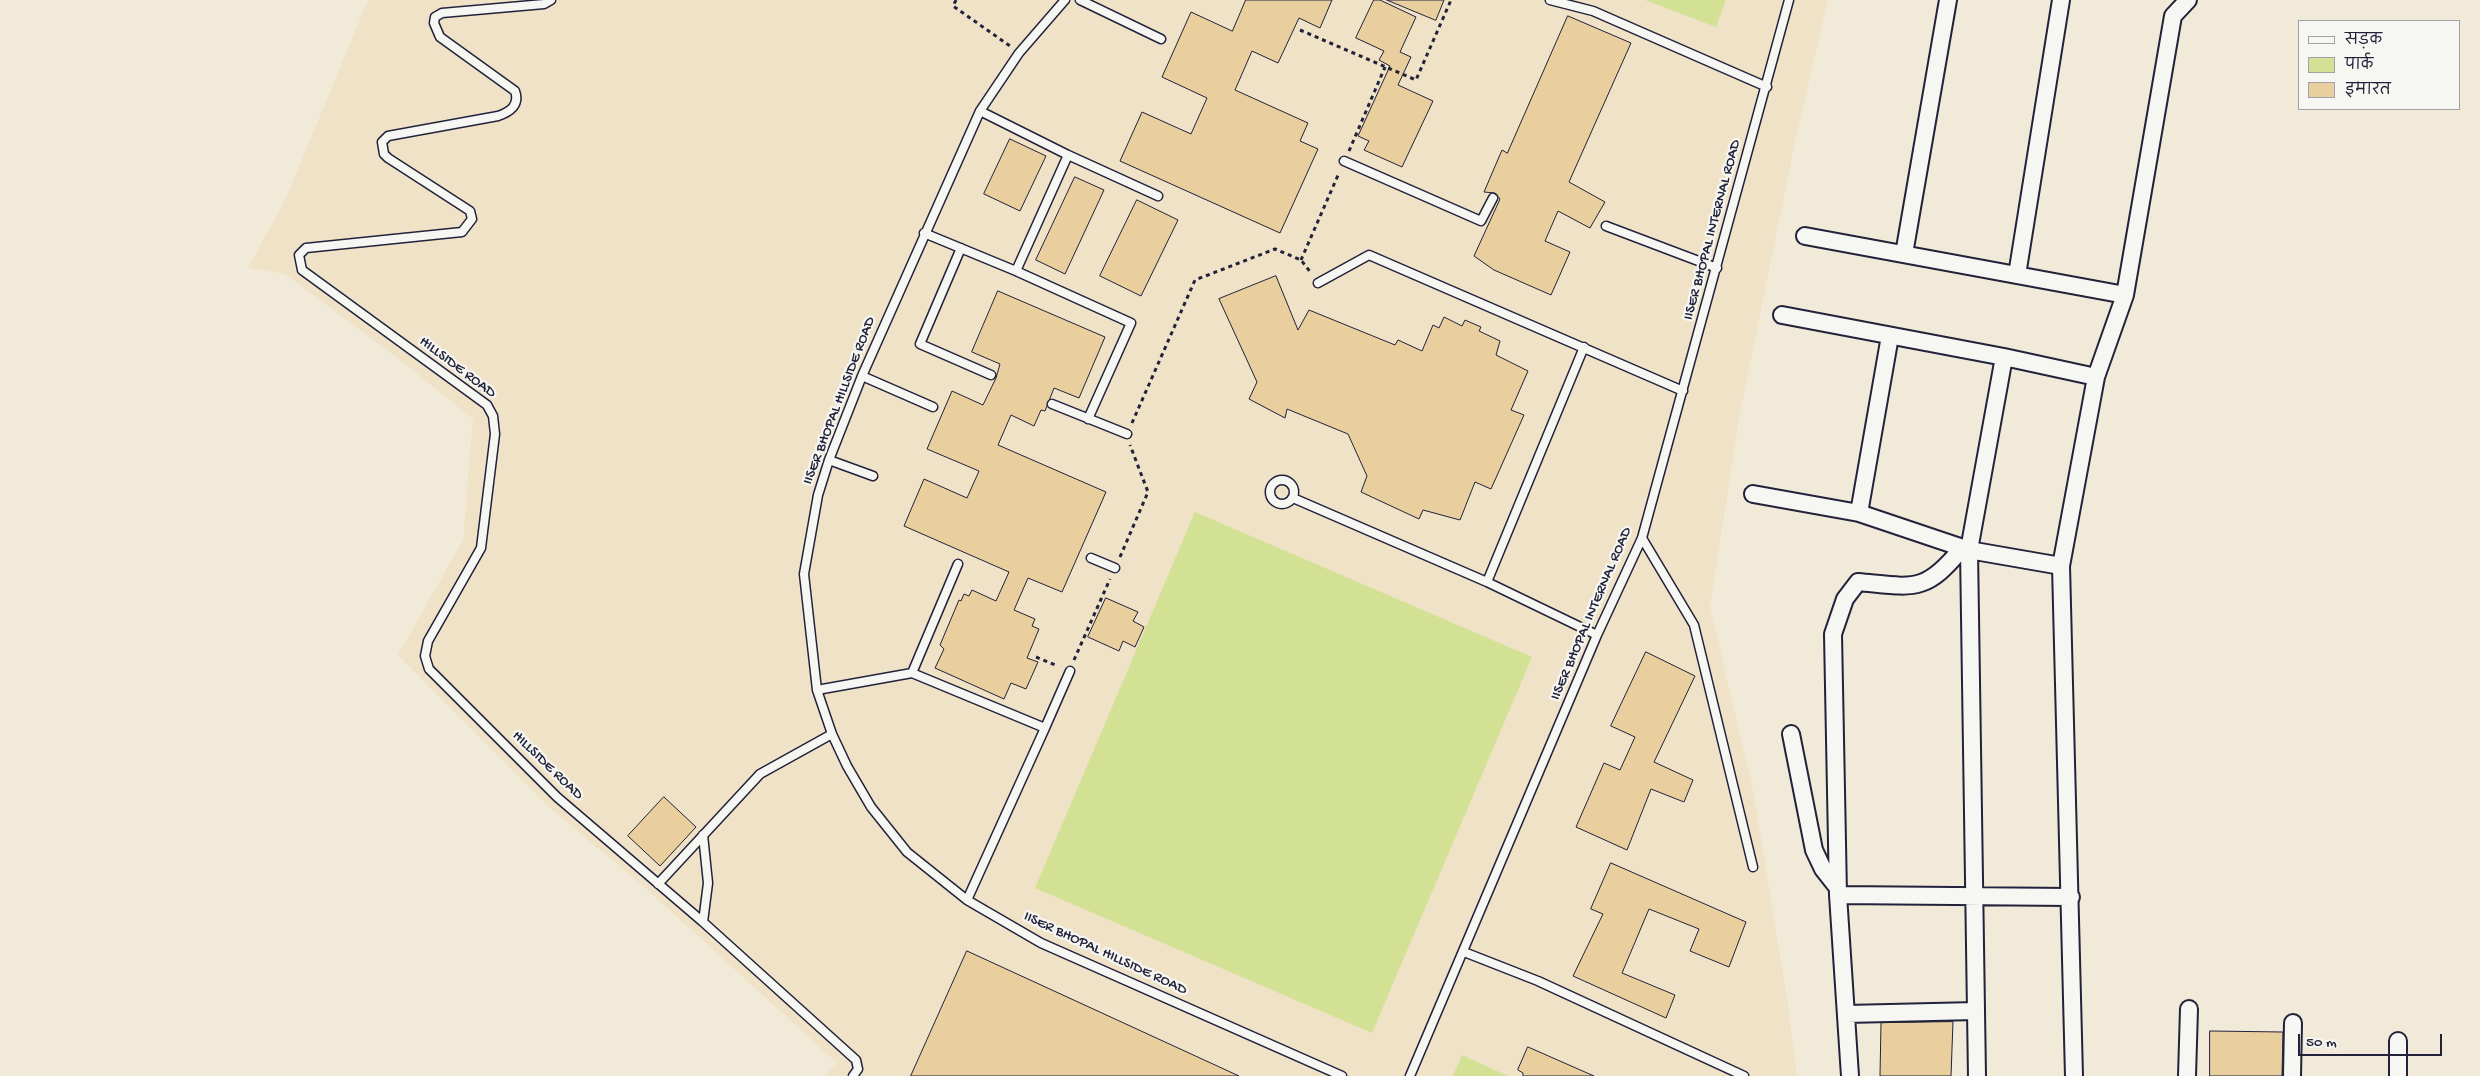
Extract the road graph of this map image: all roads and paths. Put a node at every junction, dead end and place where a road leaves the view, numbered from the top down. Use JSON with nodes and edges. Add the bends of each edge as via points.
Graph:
{"nodes":[{"id":1,"x":551,"y":0,"type":"edge"},
{"id":2,"x":956,"y":0,"type":"edge"},
{"id":3,"x":1065,"y":0,"type":"edge"},
{"id":4,"x":1080,"y":0,"type":"edge"},
{"id":5,"x":1451,"y":0,"type":"edge"},
{"id":6,"x":1550,"y":0,"type":"edge"},
{"id":7,"x":1789,"y":0,"type":"edge"},
{"id":8,"x":1948,"y":0,"type":"edge"},
{"id":9,"x":2062,"y":0,"type":"edge"},
{"id":10,"x":2188,"y":0,"type":"edge"},
{"id":11,"x":1300,"y":30,"type":"dead end"},
{"id":12,"x":1161,"y":39,"type":"dead end"},
{"id":13,"x":1019,"y":52,"type":"junction"},
{"id":14,"x":1767,"y":86,"type":"junction"},
{"id":15,"x":980,"y":111,"type":"junction"},
{"id":16,"x":1068,"y":155,"type":"junction"},
{"id":17,"x":1344,"y":161,"type":"dead end"},
{"id":18,"x":1158,"y":196,"type":"dead end"},
{"id":19,"x":1493,"y":198,"type":"dead end"},
{"id":20,"x":1606,"y":226,"type":"dead end"},
{"id":21,"x":924,"y":233,"type":"junction"},
{"id":22,"x":1805,"y":236,"type":"dead end"},
{"id":23,"x":960,"y":248,"type":"junction"},
{"id":24,"x":1904,"y":254,"type":"junction"},
{"id":25,"x":1301,"y":260,"type":"dead end"},
{"id":26,"x":1717,"y":268,"type":"junction"},
{"id":27,"x":1016,"y":270,"type":"junction"},
{"id":28,"x":2017,"y":275,"type":"junction"},
{"id":29,"x":1318,"y":283,"type":"dead end"},
{"id":30,"x":2125,"y":295,"type":"junction"},
{"id":31,"x":1782,"y":315,"type":"dead end"},
{"id":32,"x":1890,"y":336,"type":"junction"},
{"id":33,"x":1584,"y":347,"type":"junction"},
{"id":34,"x":2004,"y":357,"type":"junction"},
{"id":35,"x":991,"y":375,"type":"dead end"},
{"id":36,"x":862,"y":376,"type":"junction"},
{"id":37,"x":2096,"y":377,"type":"junction"},
{"id":38,"x":1683,"y":391,"type":"junction"},
{"id":39,"x":1052,"y":404,"type":"dead end"},
{"id":40,"x":933,"y":407,"type":"dead end"},
{"id":41,"x":1088,"y":419,"type":"junction"},
{"id":42,"x":1127,"y":434,"type":"junction"},
{"id":43,"x":829,"y":460,"type":"junction"},
{"id":44,"x":873,"y":476,"type":"dead end"},
{"id":45,"x":1753,"y":494,"type":"dead end"},
{"id":46,"x":1293,"y":498,"type":"dead end"},
{"id":47,"x":1859,"y":512,"type":"junction"},
{"id":48,"x":1642,"y":538,"type":"junction"},
{"id":49,"x":1966,"y":549,"type":"junction"},
{"id":50,"x":1091,"y":558,"type":"dead end"},
{"id":51,"x":958,"y":564,"type":"dead end"},
{"id":52,"x":2061,"y":566,"type":"junction"},
{"id":53,"x":1115,"y":568,"type":"junction"},
{"id":54,"x":1487,"y":582,"type":"junction"},
{"id":55,"x":1597,"y":635,"type":"junction"},
{"id":56,"x":1036,"y":657,"type":"dead end"},
{"id":57,"x":1070,"y":671,"type":"junction"},
{"id":58,"x":912,"y":673,"type":"junction"},
{"id":59,"x":817,"y":690,"type":"junction"},
{"id":60,"x":1045,"y":728,"type":"junction"},
{"id":61,"x":832,"y":734,"type":"junction"},
{"id":62,"x":1791,"y":734,"type":"dead end"},
{"id":63,"x":703,"y":835,"type":"junction"},
{"id":64,"x":1753,"y":867,"type":"dead end"},
{"id":65,"x":658,"y":884,"type":"junction"},
{"id":66,"x":1838,"y":891,"type":"junction"},
{"id":67,"x":1975,"y":896,"type":"junction"},
{"id":68,"x":2071,"y":897,"type":"junction"},
{"id":69,"x":967,"y":900,"type":"junction"},
{"id":70,"x":703,"y":922,"type":"junction"},
{"id":71,"x":1464,"y":952,"type":"junction"},
{"id":72,"x":2189,"y":1009,"type":"dead end"},
{"id":73,"x":1976,"y":1011,"type":"junction"},
{"id":74,"x":1846,"y":1014,"type":"junction"},
{"id":75,"x":2293,"y":1023,"type":"dead end"},
{"id":76,"x":2398,"y":1041,"type":"dead end"},
{"id":77,"x":853,"y":1076,"type":"edge"},
{"id":78,"x":1342,"y":1076,"type":"edge"},
{"id":79,"x":1410,"y":1076,"type":"edge"},
{"id":80,"x":1744,"y":1076,"type":"edge"},
{"id":81,"x":1850,"y":1076,"type":"edge"},
{"id":82,"x":1977,"y":1076,"type":"edge"},
{"id":83,"x":2074,"y":1076,"type":"edge"},
{"id":84,"x":2187,"y":1076,"type":"edge"},
{"id":85,"x":2292,"y":1076,"type":"edge"},
{"id":86,"x":2398,"y":1076,"type":"edge"}],
"edges":[{"from":1,"to":65,"type":"lane","name":"HILLSIDE ROAD","via":[[544,4],[442,13],[435,17],[440,37],[514,91],[517,98],[515,106],[498,116],[388,136],[382,142],[388,158],[470,211],[472,220],[467,228],[462,232],[306,248],[298,261],[302,270],[487,404],[495,434],[483,542],[428,641],[426,662],[558,797]]},
{"from":2,"to":13,"type":"path","via":[[953,6]]},
{"from":3,"to":13,"type":"lane","name":"IISER BHOPAL HILLSIDE ROAD"},
{"from":4,"to":12,"type":"lane"},
{"from":5,"to":11,"type":"path","via":[[1416,80]]},
{"from":6,"to":14,"type":"lane","via":[[1593,11]]},
{"from":7,"to":14,"type":"lane","name":"IISER BHOPAL INTERNAL ROAD"},
{"from":8,"to":24,"type":"street"},
{"from":9,"to":28,"type":"street"},
{"from":10,"to":30,"type":"street","via":[[2173,16]]},
{"from":13,"to":15,"type":"lane","name":"IISER BHOPAL HILLSIDE ROAD"},
{"from":14,"to":26,"type":"lane","name":"IISER BHOPAL INTERNAL ROAD"},
{"from":15,"to":16,"type":"lane"},
{"from":15,"to":21,"type":"lane","name":"IISER BHOPAL HILLSIDE ROAD"},
{"from":16,"to":18,"type":"lane"},
{"from":16,"to":27,"type":"lane"},
{"from":17,"to":19,"type":"lane","via":[[1481,221]]},
{"from":20,"to":26,"type":"lane"},
{"from":21,"to":23,"type":"lane"},
{"from":21,"to":36,"type":"lane","name":"IISER BHOPAL HILLSIDE ROAD"},
{"from":22,"to":24,"type":"street"},
{"from":23,"to":27,"type":"lane"},
{"from":23,"to":35,"type":"lane","via":[[920,344]]},
{"from":24,"to":28,"type":"street"},
{"from":25,"to":42,"type":"path","via":[[1275,249],[1195,280]]},
{"from":26,"to":38,"type":"lane","name":"IISER BHOPAL INTERNAL ROAD"},
{"from":27,"to":41,"type":"lane","via":[[1131,323]]},
{"from":28,"to":30,"type":"street"},
{"from":29,"to":33,"type":"lane","via":[[1369,256]]},
{"from":30,"to":37,"type":"street"},
{"from":31,"to":32,"type":"street"},
{"from":32,"to":34,"type":"street"},
{"from":32,"to":47,"type":"street"},
{"from":33,"to":38,"type":"lane"},
{"from":33,"to":54,"type":"lane"},
{"from":34,"to":37,"type":"street"},
{"from":34,"to":49,"type":"street"},
{"from":36,"to":40,"type":"lane"},
{"from":36,"to":43,"type":"lane","name":"IISER BHOPAL HILLSIDE ROAD"},
{"from":37,"to":52,"type":"street"},
{"from":38,"to":48,"type":"lane","name":"IISER BHOPAL INTERNAL ROAD"},
{"from":39,"to":41,"type":"lane"},
{"from":41,"to":42,"type":"lane"},
{"from":42,"to":53,"type":"path","via":[[1148,492]]},
{"from":43,"to":44,"type":"lane"},
{"from":43,"to":59,"type":"lane","name":"IISER BHOPAL HILLSIDE ROAD","via":[[818,494],[804,574]]},
{"from":45,"to":47,"type":"street"},
{"from":46,"to":54,"type":"lane"},
{"from":47,"to":49,"type":"street"},
{"from":48,"to":55,"type":"lane","name":"IISER BHOPAL INTERNAL ROAD"},
{"from":48,"to":64,"type":"lane","via":[[1694,625]]},
{"from":49,"to":52,"type":"street"},
{"from":49,"to":66,"type":"street","via":[[1944,571],[1920,584],[1858,582],[1838,616],[1833,634]]},
{"from":49,"to":67,"type":"street"},
{"from":50,"to":53,"type":"lane"},
{"from":51,"to":58,"type":"lane"},
{"from":52,"to":68,"type":"street"},
{"from":53,"to":57,"type":"path"},
{"from":54,"to":55,"type":"lane"},
{"from":55,"to":71,"type":"lane","name":"IISER BHOPAL INTERNAL ROAD"},
{"from":56,"to":57,"type":"path"},
{"from":57,"to":60,"type":"lane"},
{"from":58,"to":59,"type":"lane"},
{"from":58,"to":60,"type":"lane"},
{"from":59,"to":61,"type":"lane","name":"IISER BHOPAL HILLSIDE ROAD"},
{"from":60,"to":69,"type":"lane"},
{"from":61,"to":63,"type":"lane","via":[[760,774]]},
{"from":61,"to":69,"type":"lane","name":"IISER BHOPAL HILLSIDE ROAD","via":[[871,807],[907,852]]},
{"from":62,"to":66,"type":"street","via":[[1814,850]]},
{"from":63,"to":65,"type":"lane"},
{"from":63,"to":70,"type":"lane","via":[[708,883]]},
{"from":65,"to":70,"type":"lane","name":"HILLSIDE ROAD"},
{"from":66,"to":67,"type":"street"},
{"from":66,"to":74,"type":"street"},
{"from":67,"to":68,"type":"street"},
{"from":67,"to":73,"type":"street"},
{"from":68,"to":83,"type":"street"},
{"from":69,"to":78,"type":"lane","name":"IISER BHOPAL HILLSIDE ROAD","via":[[1041,943]]},
{"from":70,"to":77,"type":"lane","name":"HILLSIDE ROAD","via":[[856,1060],[858,1069]]},
{"from":71,"to":79,"type":"lane","name":"IISER BHOPAL INTERNAL ROAD"},
{"from":71,"to":80,"type":"lane","via":[[1538,981]]},
{"from":72,"to":84,"type":"street"},
{"from":73,"to":74,"type":"street"},
{"from":73,"to":82,"type":"street"},
{"from":74,"to":81,"type":"street"},
{"from":75,"to":85,"type":"street"},
{"from":76,"to":86,"type":"street"}]}
